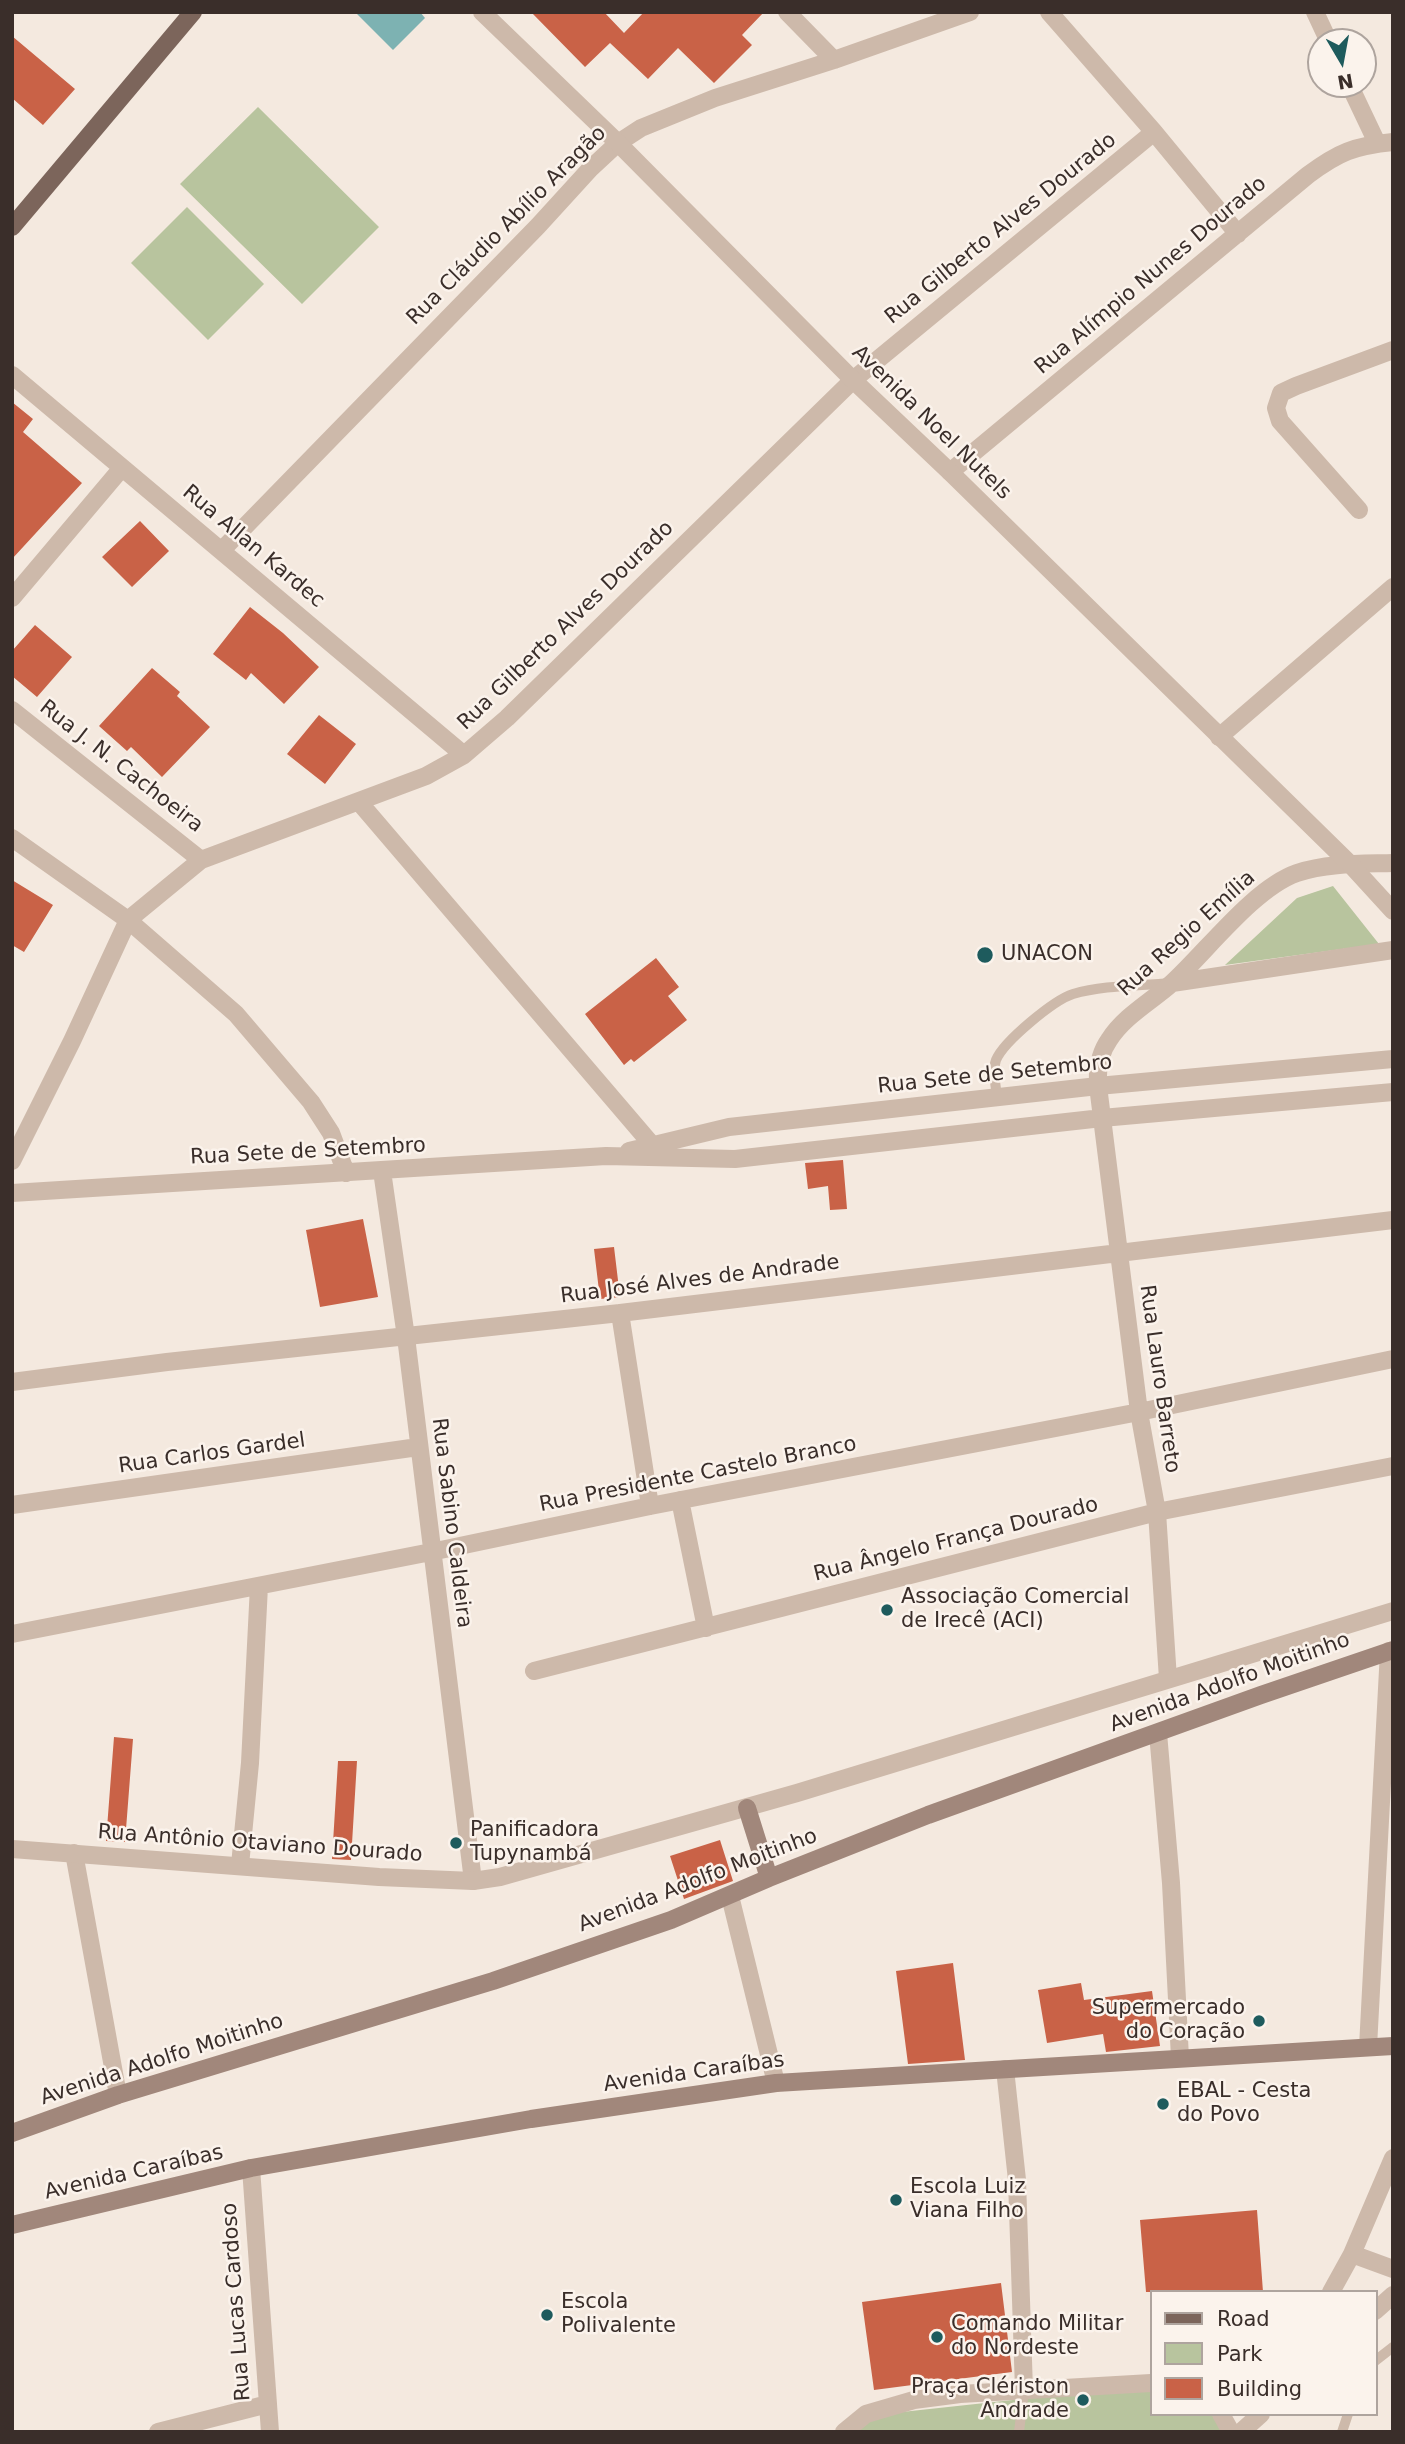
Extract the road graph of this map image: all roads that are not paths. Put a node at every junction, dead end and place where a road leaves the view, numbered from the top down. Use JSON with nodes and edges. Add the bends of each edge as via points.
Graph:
{"nodes":[{"id":1,"x":193,"y":12,"type":"edge"},
{"id":2,"x":482,"y":12,"type":"edge"},
{"id":3,"x":787,"y":12,"type":"edge"},
{"id":4,"x":971,"y":12,"type":"edge"},
{"id":5,"x":1049,"y":12,"type":"edge"},
{"id":6,"x":1315,"y":12,"type":"edge"},
{"id":7,"x":1322,"y":28,"type":"edge"},
{"id":8,"x":834,"y":60,"type":"junction"},
{"id":9,"x":1358,"y":98,"type":"edge"},
{"id":10,"x":1154,"y":132,"type":"junction"},
{"id":11,"x":618,"y":143,"type":"junction"},
{"id":12,"x":1385,"y":143,"type":"edge"},
{"id":13,"x":12,"y":227,"type":"edge"},
{"id":14,"x":1238,"y":234,"type":"junction"},
{"id":15,"x":1393,"y":350,"type":"edge"},
{"id":16,"x":12,"y":375,"type":"edge"},
{"id":17,"x":853,"y":380,"type":"junction"},
{"id":18,"x":121,"y":468,"type":"junction"},
{"id":19,"x":950,"y":472,"type":"junction"},
{"id":20,"x":1359,"y":510,"type":"dead end"},
{"id":21,"x":222,"y":550,"type":"junction"},
{"id":22,"x":1393,"y":587,"type":"edge"},
{"id":23,"x":12,"y":598,"type":"edge"},
{"id":24,"x":12,"y":710,"type":"edge"},
{"id":25,"x":1219,"y":737,"type":"junction"},
{"id":26,"x":464,"y":755,"type":"junction"},
{"id":27,"x":359,"y":802,"type":"junction"},
{"id":28,"x":12,"y":838,"type":"edge"},
{"id":29,"x":201,"y":860,"type":"junction"},
{"id":30,"x":1393,"y":863,"type":"edge"},
{"id":31,"x":1350,"y":864,"type":"junction"},
{"id":32,"x":1393,"y":911,"type":"edge"},
{"id":33,"x":128,"y":920,"type":"junction"},
{"id":34,"x":1393,"y":950,"type":"edge"},
{"id":35,"x":1172,"y":983,"type":"junction"},
{"id":36,"x":1393,"y":1059,"type":"edge"},
{"id":37,"x":1098,"y":1086,"type":"junction"},
{"id":38,"x":1393,"y":1092,"type":"edge"},
{"id":39,"x":997,"y":1097,"type":"junction"},
{"id":40,"x":1102,"y":1118,"type":"junction"},
{"id":41,"x":657,"y":1152,"type":"junction"},
{"id":42,"x":12,"y":1161,"type":"edge"},
{"id":43,"x":382,"y":1171,"type":"junction"},
{"id":44,"x":346,"y":1173,"type":"junction"},
{"id":45,"x":12,"y":1192,"type":"edge"},
{"id":46,"x":1393,"y":1220,"type":"edge"},
{"id":47,"x":1119,"y":1252,"type":"junction"},
{"id":48,"x":620,"y":1312,"type":"junction"},
{"id":49,"x":405,"y":1337,"type":"junction"},
{"id":50,"x":1393,"y":1359,"type":"edge"},
{"id":51,"x":12,"y":1382,"type":"edge"},
{"id":52,"x":1139,"y":1412,"type":"junction"},
{"id":53,"x":418,"y":1447,"type":"junction"},
{"id":54,"x":1393,"y":1466,"type":"edge"},
{"id":55,"x":680,"y":1500,"type":"junction"},
{"id":56,"x":12,"y":1506,"type":"edge"},
{"id":57,"x":650,"y":1506,"type":"junction"},
{"id":58,"x":1157,"y":1512,"type":"junction"},
{"id":59,"x":431,"y":1552,"type":"junction"},
{"id":60,"x":259,"y":1586,"type":"junction"},
{"id":61,"x":1393,"y":1611,"type":"edge"},
{"id":62,"x":706,"y":1628,"type":"junction"},
{"id":63,"x":12,"y":1634,"type":"edge"},
{"id":64,"x":1391,"y":1651,"type":"edge"},
{"id":65,"x":534,"y":1671,"type":"dead end"},
{"id":66,"x":1168,"y":1679,"type":"junction"},
{"id":67,"x":1158,"y":1733,"type":"junction"},
{"id":68,"x":747,"y":1808,"type":"junction"},
{"id":69,"x":12,"y":1849,"type":"edge"},
{"id":70,"x":74,"y":1853,"type":"junction"},
{"id":71,"x":240,"y":1865,"type":"junction"},
{"id":72,"x":769,"y":1878,"type":"junction"},
{"id":73,"x":473,"y":1881,"type":"junction"},
{"id":74,"x":730,"y":1896,"type":"junction"},
{"id":75,"x":1393,"y":2046,"type":"edge"},
{"id":76,"x":1368,"y":2047,"type":"junction"},
{"id":77,"x":1180,"y":2058,"type":"junction"},
{"id":78,"x":1005,"y":2070,"type":"junction"},
{"id":79,"x":776,"y":2083,"type":"junction"},
{"id":80,"x":118,"y":2095,"type":"junction"},
{"id":81,"x":12,"y":2133,"type":"edge"},
{"id":82,"x":1393,"y":2158,"type":"edge"},
{"id":83,"x":251,"y":2168,"type":"junction"},
{"id":84,"x":12,"y":2225,"type":"edge"},
{"id":85,"x":1352,"y":2254,"type":"junction"},
{"id":86,"x":1393,"y":2269,"type":"edge"},
{"id":87,"x":1332,"y":2290,"type":"edge"},
{"id":88,"x":1393,"y":2295,"type":"edge"},
{"id":89,"x":1377,"y":2309,"type":"edge"},
{"id":90,"x":1393,"y":2347,"type":"edge"},
{"id":91,"x":1377,"y":2359,"type":"edge"},
{"id":92,"x":1150,"y":2383,"type":"edge"},
{"id":93,"x":1024,"y":2390,"type":"junction"},
{"id":94,"x":268,"y":2404,"type":"junction"},
{"id":95,"x":1222,"y":2416,"type":"edge"},
{"id":96,"x":1259,"y":2416,"type":"edge"},
{"id":97,"x":159,"y":2432,"type":"edge"},
{"id":98,"x":270,"y":2432,"type":"edge"},
{"id":99,"x":844,"y":2432,"type":"edge"},
{"id":100,"x":1019,"y":2432,"type":"edge"},
{"id":101,"x":1231,"y":2432,"type":"edge"},
{"id":102,"x":1241,"y":2432,"type":"edge"}],
"edges":[{"from":1,"to":13,"type":"main road"},
{"from":2,"to":11,"type":"street","name":"Avenida Noel Nutels"},
{"from":3,"to":8,"type":"street"},
{"from":4,"to":8,"type":"street","name":"Rua Cláudio Abílio Aragão"},
{"from":5,"to":10,"type":"street"},
{"from":6,"to":7,"type":"street"},
{"from":8,"to":11,"type":"street","name":"Rua Cláudio Abílio Aragão","via":[[715,98],[640,128]]},
{"from":9,"to":12,"type":"street"},
{"from":10,"to":14,"type":"street"},
{"from":10,"to":17,"type":"street","name":"Rua Gilberto Alves Dourado"},
{"from":11,"to":17,"type":"street","name":"Avenida Noel Nutels"},
{"from":11,"to":21,"type":"street","name":"Rua Cláudio Abílio Aragão"},
{"from":12,"to":14,"type":"street","name":"Rua Alímpio Nunes Dourado","via":[[1335,155]]},
{"from":14,"to":19,"type":"street","name":"Rua Alímpio Nunes Dourado"},
{"from":15,"to":20,"type":"street","via":[[1281,393],[1276,408],[1280,421]]},
{"from":16,"to":18,"type":"street","name":"Rua Allan Kardec"},
{"from":17,"to":19,"type":"street","name":"Avenida Noel Nutels"},
{"from":17,"to":26,"type":"street","name":"Rua Gilberto Alves Dourado"},
{"from":18,"to":21,"type":"street","name":"Rua Allan Kardec"},
{"from":18,"to":23,"type":"street"},
{"from":19,"to":25,"type":"street","name":"Avenida Noel Nutels"},
{"from":21,"to":26,"type":"street","name":"Rua Allan Kardec"},
{"from":22,"to":25,"type":"street"},
{"from":24,"to":29,"type":"street","name":"Rua J. N. Cachoeira"},
{"from":25,"to":31,"type":"street","name":"Avenida Noel Nutels"},
{"from":26,"to":27,"type":"street","name":"Rua Gilberto Alves Dourado","via":[[426,776]]},
{"from":27,"to":29,"type":"street","name":"Rua Gilberto Alves Dourado"},
{"from":27,"to":41,"type":"street"},
{"from":28,"to":33,"type":"street"},
{"from":29,"to":33,"type":"street","name":"Rua Gilberto Alves Dourado"},
{"from":30,"to":31,"type":"street","name":"Rua Regio Emília"},
{"from":31,"to":32,"type":"street","name":"Avenida Noel Nutels"},
{"from":31,"to":35,"type":"street","name":"Rua Regio Emília","via":[[1295,873],[1270,888]]},
{"from":33,"to":42,"type":"street","name":"Rua Gilberto Alves Dourado"},
{"from":33,"to":44,"type":"street","via":[[236,1014],[268,1050],[331,1133]]},
{"from":34,"to":35,"type":"street"},
{"from":35,"to":37,"type":"street","name":"Rua Regio Emília","via":[[1109,1038],[1097,1071]]},
{"from":35,"to":39,"type":"lane","via":[[1071,994],[1056,1003],[1006,1044],[995,1062]]},
{"from":36,"to":37,"type":"street","name":"Rua Sete de Setembro"},
{"from":37,"to":39,"type":"street","name":"Rua Sete de Setembro"},
{"from":37,"to":40,"type":"street","name":"Rua Lauro Barreto"},
{"from":38,"to":40,"type":"street","name":"Rua Sete de Setembro"},
{"from":39,"to":41,"type":"street","name":"Rua Sete de Setembro","via":[[729,1127]]},
{"from":40,"to":41,"type":"street","name":"Rua Sete de Setembro","via":[[734,1159]]},
{"from":40,"to":47,"type":"street","name":"Rua Lauro Barreto"},
{"from":41,"to":43,"type":"street","name":"Rua Sete de Setembro"},
{"from":43,"to":44,"type":"street","name":"Rua Sete de Setembro"},
{"from":43,"to":49,"type":"street","name":"Rua Sabino Caldeira"},
{"from":44,"to":45,"type":"street","name":"Rua Sete de Setembro"},
{"from":46,"to":47,"type":"street","name":"Rua José Alves de Andrade"},
{"from":47,"to":48,"type":"street","name":"Rua José Alves de Andrade"},
{"from":47,"to":52,"type":"street","name":"Rua Lauro Barreto"},
{"from":48,"to":49,"type":"street","name":"Rua José Alves de Andrade"},
{"from":48,"to":57,"type":"street"},
{"from":49,"to":51,"type":"street","name":"Rua José Alves de Andrade"},
{"from":49,"to":53,"type":"street","name":"Rua Sabino Caldeira"},
{"from":50,"to":52,"type":"street","name":"Rua Presidente Castelo Branco"},
{"from":52,"to":55,"type":"street","name":"Rua Presidente Castelo Branco"},
{"from":52,"to":58,"type":"street","name":"Rua Lauro Barreto"},
{"from":53,"to":56,"type":"street","name":"Rua Carlos Gardel"},
{"from":53,"to":59,"type":"street","name":"Rua Sabino Caldeira"},
{"from":54,"to":58,"type":"street","name":"Rua Ângelo França Dourado"},
{"from":55,"to":57,"type":"street","name":"Rua Presidente Castelo Branco"},
{"from":55,"to":62,"type":"street"},
{"from":57,"to":59,"type":"street","name":"Rua Presidente Castelo Branco"},
{"from":58,"to":62,"type":"street","name":"Rua Ângelo França Dourado"},
{"from":58,"to":66,"type":"street","name":"Rua Lauro Barreto"},
{"from":59,"to":60,"type":"street","name":"Rua Presidente Castelo Branco"},
{"from":59,"to":73,"type":"street","name":"Rua Sabino Caldeira"},
{"from":60,"to":63,"type":"street","name":"Rua Presidente Castelo Branco"},
{"from":60,"to":71,"type":"street"},
{"from":61,"to":66,"type":"street","name":"Avenida Adolfo Moitinho"},
{"from":62,"to":65,"type":"street","name":"Rua Ângelo França Dourado"},
{"from":64,"to":67,"type":"main road","name":"Avenida Adolfo Moitinho"},
{"from":64,"to":76,"type":"street"},
{"from":66,"to":68,"type":"street","name":"Avenida Adolfo Moitinho"},
{"from":67,"to":72,"type":"main road","name":"Avenida Adolfo Moitinho"},
{"from":67,"to":77,"type":"street"},
{"from":68,"to":72,"type":"main road"},
{"from":68,"to":73,"type":"street","name":"Rua Antônio Otaviano Dourado","via":[[544,1866]]},
{"from":69,"to":70,"type":"street","name":"Rua Antônio Otaviano Dourado"},
{"from":70,"to":71,"type":"street","name":"Rua Antônio Otaviano Dourado"},
{"from":70,"to":80,"type":"street"},
{"from":71,"to":73,"type":"street","name":"Rua Antônio Otaviano Dourado"},
{"from":72,"to":74,"type":"main road","name":"Avenida Adolfo Moitinho"},
{"from":74,"to":79,"type":"street"},
{"from":74,"to":80,"type":"main road","name":"Avenida Adolfo Moitinho","via":[[493,1981]]},
{"from":75,"to":76,"type":"main road","name":"Avenida Caraíbas"},
{"from":76,"to":77,"type":"main road","name":"Avenida Caraíbas"},
{"from":77,"to":78,"type":"main road","name":"Avenida Caraíbas"},
{"from":78,"to":79,"type":"main road","name":"Avenida Caraíbas"},
{"from":78,"to":93,"type":"street","via":[[1017,2180]]},
{"from":79,"to":83,"type":"main road","name":"Avenida Caraíbas","via":[[531,2119]]},
{"from":80,"to":81,"type":"main road","name":"Avenida Adolfo Moitinho"},
{"from":82,"to":85,"type":"street"},
{"from":83,"to":84,"type":"main road","name":"Avenida Caraíbas"},
{"from":83,"to":94,"type":"street","name":"Rua Lucas Cardoso"},
{"from":85,"to":86,"type":"street"},
{"from":85,"to":87,"type":"street"},
{"from":88,"to":89,"type":"street"},
{"from":90,"to":91,"type":"lane"},
{"from":92,"to":93,"type":"street"},
{"from":93,"to":99,"type":"street","via":[[894,2404],[866,2414]]},
{"from":93,"to":100,"type":"lane"},
{"from":94,"to":97,"type":"street"},
{"from":94,"to":98,"type":"street","name":"Rua Lucas Cardoso"},
{"from":95,"to":101,"type":"street"},
{"from":96,"to":102,"type":"street"}]}
